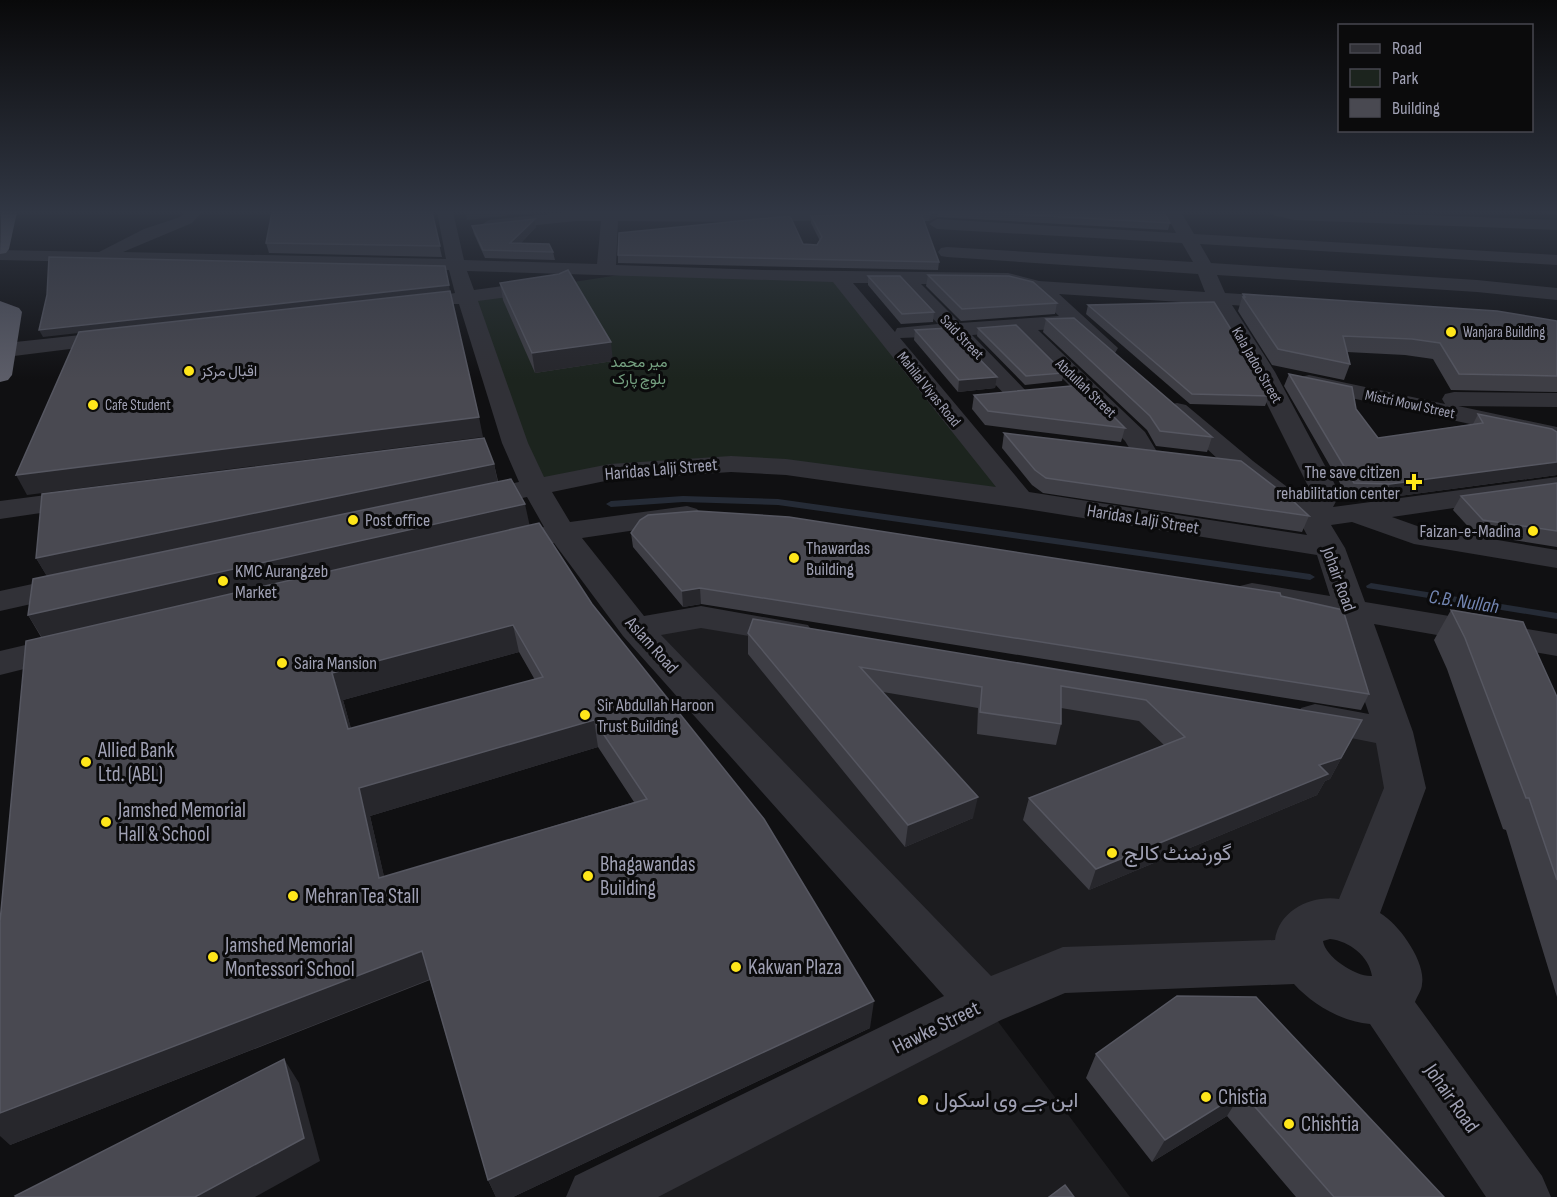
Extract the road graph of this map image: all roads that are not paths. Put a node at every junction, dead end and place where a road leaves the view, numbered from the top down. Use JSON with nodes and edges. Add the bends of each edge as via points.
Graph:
{"nodes":[{"id":1,"x":457,"y":268,"type":"edge"},
{"id":2,"x":528,"y":268,"type":"edge"},
{"id":3,"x":606,"y":268,"type":"edge"},
{"id":4,"x":915,"y":268,"type":"edge"},
{"id":5,"x":990,"y":268,"type":"edge"},
{"id":6,"x":1204,"y":268,"type":"edge"},
{"id":7,"x":1302,"y":268,"type":"edge"},
{"id":8,"x":1458,"y":268,"type":"edge"},
{"id":9,"x":1334,"y":270,"type":"junction"},
{"id":10,"x":1460,"y":270,"type":"junction"},
{"id":11,"x":606,"y":271,"type":"junction"},
{"id":12,"x":631,"y":273,"type":"junction"},
{"id":13,"x":1557,"y":276,"type":"edge"},
{"id":14,"x":839,"y":278,"type":"junction"},
{"id":15,"x":906,"y":279,"type":"junction"},
{"id":16,"x":1477,"y":286,"type":"junction"},
{"id":17,"x":1039,"y":287,"type":"junction"},
{"id":18,"x":1353,"y":293,"type":"dead end"},
{"id":19,"x":1557,"y":294,"type":"edge"},
{"id":20,"x":468,"y":298,"type":"junction"},
{"id":21,"x":1217,"y":298,"type":"junction"},
{"id":22,"x":421,"y":303,"type":"edge"},
{"id":23,"x":1308,"y":305,"type":"edge"},
{"id":24,"x":0,"y":307,"type":"edge"},
{"id":25,"x":1485,"y":307,"type":"dead end"},
{"id":26,"x":1077,"y":321,"type":"junction"},
{"id":27,"x":1021,"y":325,"type":"junction"},
{"id":28,"x":956,"y":329,"type":"junction"},
{"id":29,"x":885,"y":334,"type":"junction"},
{"id":30,"x":140,"y":335,"type":"edge"},
{"id":31,"x":6,"y":350,"type":"junction"},
{"id":32,"x":1130,"y":368,"type":"edge"},
{"id":33,"x":1263,"y":372,"type":"junction"},
{"id":34,"x":0,"y":375,"type":"edge"},
{"id":35,"x":1086,"y":388,"type":"junction"},
{"id":36,"x":1157,"y":391,"type":"edge"},
{"id":37,"x":1037,"y":393,"type":"junction"},
{"id":38,"x":963,"y":400,"type":"junction"},
{"id":39,"x":1557,"y":400,"type":"edge"},
{"id":40,"x":1411,"y":404,"type":"junction"},
{"id":41,"x":966,"y":433,"type":"junction"},
{"id":42,"x":1557,"y":435,"type":"edge"},
{"id":43,"x":999,"y":437,"type":"dead end"},
{"id":44,"x":1112,"y":451,"type":"edge"},
{"id":45,"x":1200,"y":462,"type":"edge"},
{"id":46,"x":1243,"y":467,"type":"junction"},
{"id":47,"x":535,"y":486,"type":"junction"},
{"id":48,"x":1551,"y":490,"type":"edge"},
{"id":49,"x":106,"y":496,"type":"edge"},
{"id":50,"x":1020,"y":500,"type":"junction"},
{"id":51,"x":453,"y":504,"type":"edge"},
{"id":52,"x":0,"y":510,"type":"edge"},
{"id":53,"x":1353,"y":513,"type":"junction"},
{"id":54,"x":715,"y":515,"type":"edge"},
{"id":55,"x":1312,"y":519,"type":"junction"},
{"id":56,"x":561,"y":531,"type":"junction"},
{"id":57,"x":1330,"y":548,"type":"junction"},
{"id":58,"x":481,"y":550,"type":"edge"},
{"id":59,"x":1557,"y":559,"type":"edge"},
{"id":60,"x":105,"y":579,"type":"edge"},
{"id":61,"x":1226,"y":589,"type":"edge"},
{"id":62,"x":0,"y":601,"type":"edge"},
{"id":63,"x":1350,"y":608,"type":"junction"},
{"id":64,"x":635,"y":628,"type":"junction"},
{"id":65,"x":830,"y":638,"type":"edge"},
{"id":66,"x":92,"y":641,"type":"edge"},
{"id":67,"x":1557,"y":645,"type":"edge"},
{"id":68,"x":0,"y":663,"type":"edge"},
{"id":69,"x":1288,"y":714,"type":"edge"},
{"id":70,"x":1394,"y":732,"type":"junction"},
{"id":71,"x":1353,"y":923,"type":"junction"},
{"id":72,"x":1304,"y":962,"type":"junction"},
{"id":73,"x":1382,"y":998,"type":"junction"},
{"id":74,"x":983,"y":1003,"type":"junction"},
{"id":75,"x":596,"y":1197,"type":"edge"},
{"id":76,"x":1521,"y":1197,"type":"edge"}],
"edges":[{"from":1,"to":20,"type":"street","name":"Aslam Road"},
{"from":2,"to":11,"type":"street"},
{"from":3,"to":11,"type":"street"},
{"from":4,"to":15,"type":"street"},
{"from":5,"to":17,"type":"street","via":[[1008,279]]},
{"from":6,"to":21,"type":"street","name":"Kala Jadoo Street"},
{"from":7,"to":9,"type":"street"},
{"from":8,"to":10,"type":"street"},
{"from":9,"to":10,"type":"street"},
{"from":9,"to":16,"type":"street"},
{"from":9,"to":18,"type":"street"},
{"from":10,"to":13,"type":"street"},
{"from":10,"to":16,"type":"street"},
{"from":11,"to":12,"type":"street"},
{"from":12,"to":14,"type":"street"},
{"from":12,"to":20,"type":"street"},
{"from":14,"to":15,"type":"street"},
{"from":14,"to":29,"type":"street","name":"Mahilal Viyas Road"},
{"from":15,"to":28,"type":"street","name":"Said Street"},
{"from":16,"to":19,"type":"street"},
{"from":16,"to":25,"type":"street"},
{"from":17,"to":21,"type":"street"},
{"from":17,"to":26,"type":"street"},
{"from":20,"to":22,"type":"street"},
{"from":20,"to":47,"type":"street","name":"Aslam Road","via":[[504,444]]},
{"from":21,"to":23,"type":"street"},
{"from":21,"to":33,"type":"street","name":"Kala Jadoo Street"},
{"from":24,"to":31,"type":"highway","via":[[12,312]]},
{"from":26,"to":27,"type":"street"},
{"from":26,"to":32,"type":"street"},
{"from":27,"to":28,"type":"street"},
{"from":27,"to":35,"type":"street","name":"Abdullah Street"},
{"from":28,"to":29,"type":"street"},
{"from":28,"to":37,"type":"street","name":"Said Street"},
{"from":29,"to":38,"type":"street","name":"Mahilal Viyas Road"},
{"from":30,"to":31,"type":"street"},
{"from":31,"to":34,"type":"highway"},
{"from":33,"to":40,"type":"street","name":"Mistri Mowl Street"},
{"from":33,"to":55,"type":"street","name":"Kala Jadoo Street","via":[[1326,494]]},
{"from":35,"to":37,"type":"street"},
{"from":35,"to":44,"type":"street","name":"Abdullah Street","via":[[1157,457]]},
{"from":36,"to":46,"type":"street","name":"Johair Road"},
{"from":37,"to":38,"type":"street"},
{"from":38,"to":41,"type":"street","name":"Mahilal Viyas Road"},
{"from":39,"to":40,"type":"street","via":[[1416,398],[1410,400]]},
{"from":40,"to":42,"type":"street","name":"Mistri Mowl Street"},
{"from":41,"to":43,"type":"street"},
{"from":41,"to":50,"type":"street","name":"Mahilal Viyas Road"},
{"from":45,"to":46,"type":"street"},
{"from":46,"to":55,"type":"street","name":"Johair Road"},
{"from":47,"to":50,"type":"street","name":"Haridas Lalji Street","via":[[610,472],[731,464],[786,467]]},
{"from":47,"to":51,"type":"street","name":"Haridas Lalji Street"},
{"from":47,"to":56,"type":"street","name":"Aslam Road"},
{"from":48,"to":53,"type":"street"},
{"from":49,"to":52,"type":"street"},
{"from":50,"to":57,"type":"street","name":"Haridas Lalji Street"},
{"from":53,"to":55,"type":"street"},
{"from":53,"to":59,"type":"street","via":[[1414,535]]},
{"from":54,"to":56,"type":"street","via":[[631,520]]},
{"from":55,"to":57,"type":"street","name":"Johair Road"},
{"from":56,"to":58,"type":"street"},
{"from":56,"to":64,"type":"street","name":"Aslam Road"},
{"from":57,"to":63,"type":"street","name":"Johair Road"},
{"from":60,"to":62,"type":"street"},
{"from":61,"to":63,"type":"street"},
{"from":63,"to":67,"type":"street"},
{"from":63,"to":70,"type":"street","name":"Johair Road"},
{"from":64,"to":65,"type":"street","via":[[701,617]]},
{"from":64,"to":74,"type":"street","name":"Aslam Road"},
{"from":66,"to":68,"type":"street"},
{"from":69,"to":70,"type":"street"},
{"from":70,"to":71,"type":"street","name":"Johair Road","via":[[1405,788]]},
{"from":71,"to":72,"type":"street","via":[[1324,918],[1304,927],[1299,936]]},
{"from":71,"to":73,"type":"street","via":[[1381,942],[1397,967],[1398,981],[1393,992]]},
{"from":72,"to":73,"type":"street","via":[[1331,988],[1367,1000]]},
{"from":72,"to":74,"type":"street","name":"Hawke Street","via":[[1064,970]]},
{"from":73,"to":76,"type":"street","name":"Johair Road"},
{"from":74,"to":75,"type":"street","name":"Hawke Street"}]}
